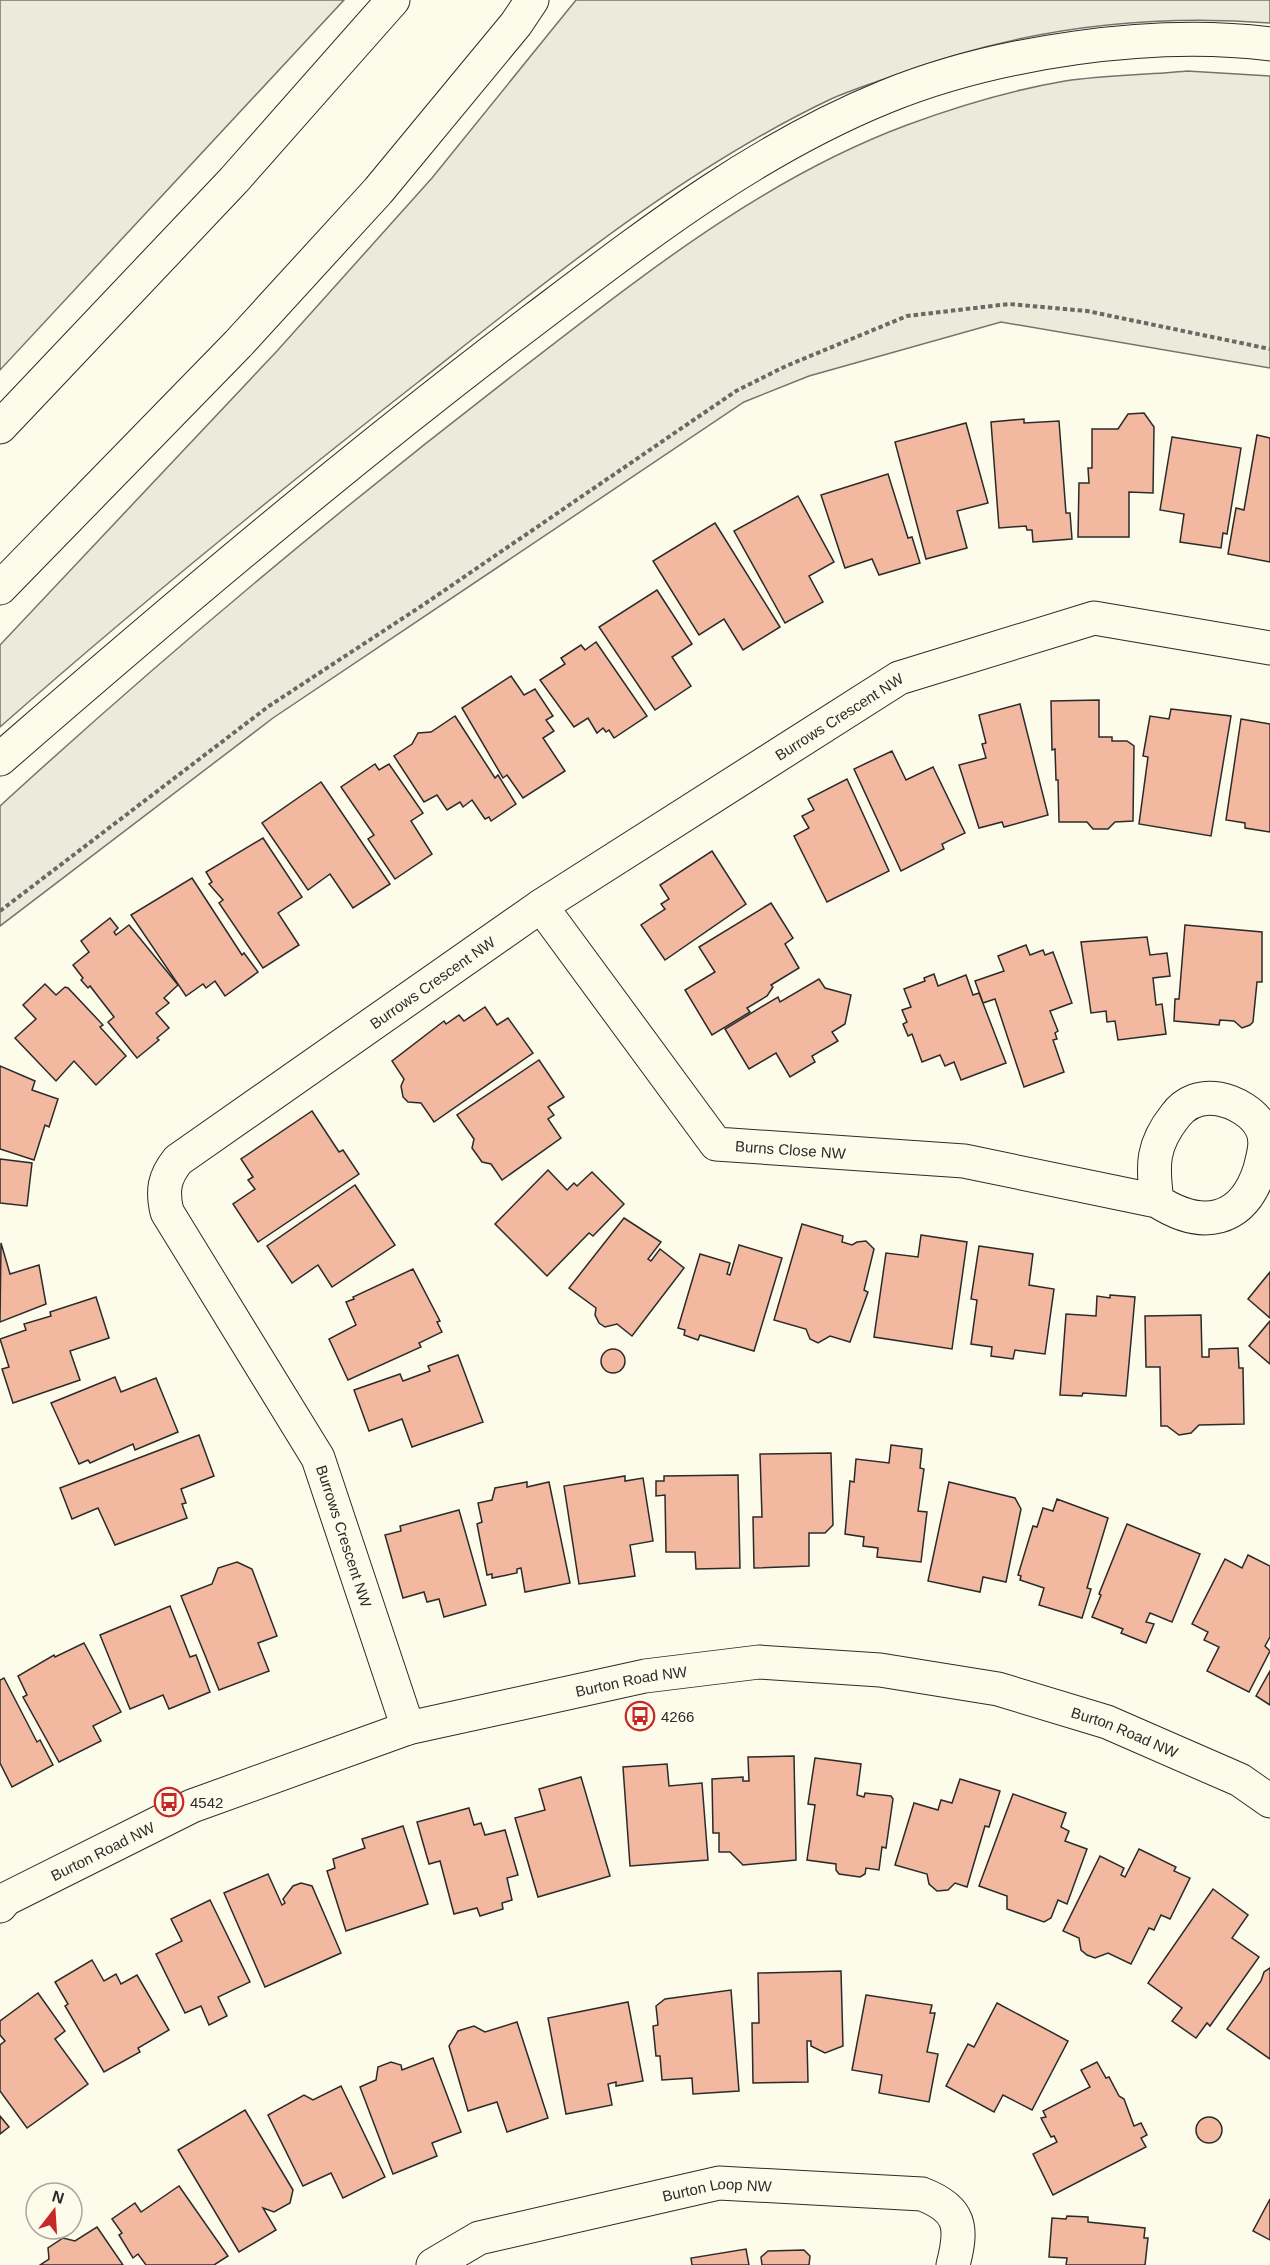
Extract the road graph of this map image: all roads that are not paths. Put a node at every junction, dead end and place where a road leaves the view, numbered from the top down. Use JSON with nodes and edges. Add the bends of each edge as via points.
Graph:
{"nodes":[{"id":1,"x":393,"y":0,"type":"edge"},
{"id":2,"x":532,"y":0,"type":"edge"},
{"id":3,"x":1270,"y":44,"type":"edge"},
{"id":4,"x":0,"y":427,"type":"edge"},
{"id":5,"x":0,"y":588,"type":"edge"},
{"id":6,"x":1270,"y":648,"type":"edge"},
{"id":7,"x":0,"y":759,"type":"edge"},
{"id":8,"x":541,"y":906,"type":"junction"},
{"id":9,"x":1157,"y":1201,"type":"dead end"},
{"id":10,"x":408,"y":1728,"type":"junction"},
{"id":11,"x":1270,"y":1801,"type":"edge"},
{"id":12,"x":2,"y":1899,"type":"edge"},
{"id":13,"x":433,"y":2265,"type":"edge"},
{"id":14,"x":953,"y":2265,"type":"edge"}],
"edges":[{"from":1,"to":4,"type":"main road","via":[[234,180]]},
{"from":2,"to":5,"type":"main road","via":[[378,191],[238,344]]},
{"from":3,"to":7,"type":"main road","via":[[1230,39],[1120,42],[999,61],[886,96],[786,144],[681,208],[440,390],[209,577]]},
{"from":6,"to":8,"type":"main road","name":"Burrows Crescent NW","via":[[1094,618],[899,678]]},
{"from":8,"to":9,"type":"main road","name":"Burns Close NW","via":[[716,1144],[964,1161]]},
{"from":8,"to":10,"type":"main road","name":"Burrows Crescent NW","via":[[178,1160],[165,1181],[167,1212],[318,1458]]},
{"from":10,"to":11,"type":"main road","name":"Burton Road NW","via":[[645,1676],[748,1663],[880,1670],[998,1689],[1107,1722],[1240,1780]]},
{"from":10,"to":12,"type":"main road","name":"Burton Road NW","via":[[192,1806]]},
{"from":13,"to":14,"type":"main road","name":"Burton Loop NW","via":[[479,2238],[719,2183],[922,2194],[954,2212],[959,2231]]}]}
